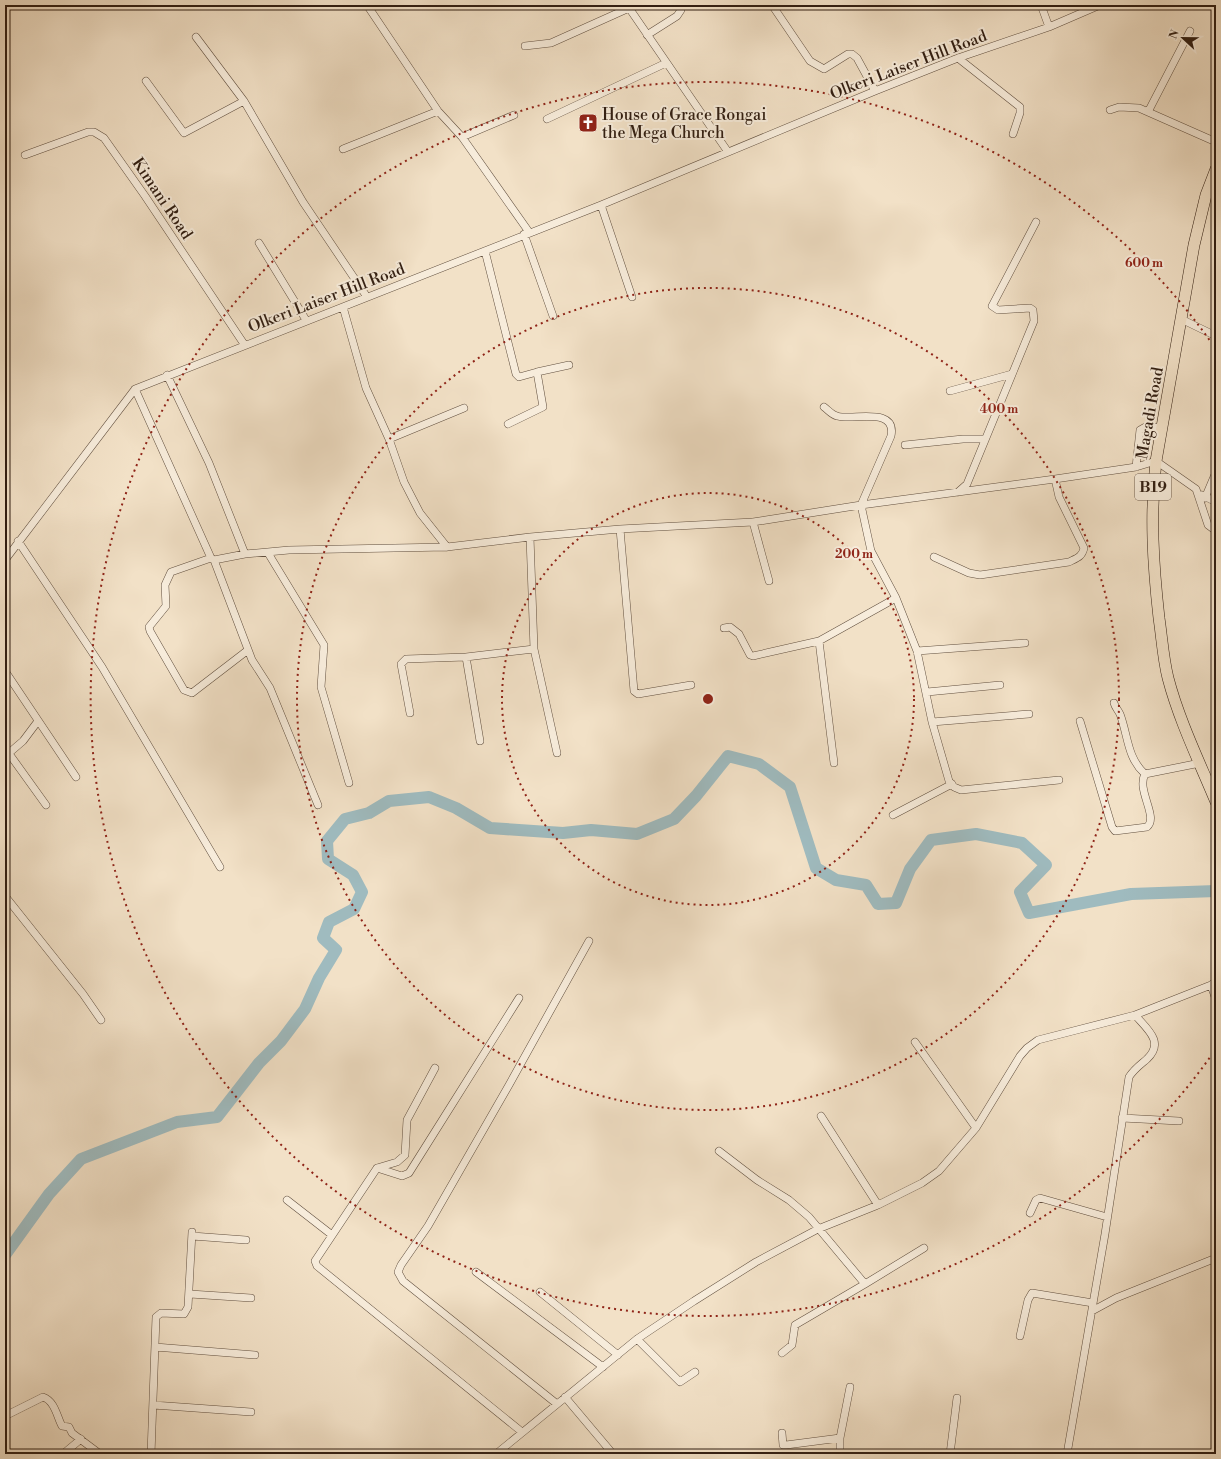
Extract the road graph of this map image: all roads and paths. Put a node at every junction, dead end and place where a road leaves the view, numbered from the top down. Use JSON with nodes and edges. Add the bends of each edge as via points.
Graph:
{"nodes":[{"id":1,"x":367,"y":5,"type":"edge"},
{"id":2,"x":678,"y":5,"type":"edge"},
{"id":3,"x":772,"y":5,"type":"edge"},
{"id":4,"x":1042,"y":5,"type":"edge"},
{"id":5,"x":1100,"y":5,"type":"edge"},
{"id":6,"x":628,"y":7,"type":"edge"},
{"id":7,"x":1049,"y":27,"type":"junction"},
{"id":8,"x":1190,"y":31,"type":"dead end"},
{"id":9,"x":647,"y":35,"type":"junction"},
{"id":10,"x":196,"y":37,"type":"dead end"},
{"id":11,"x":524,"y":46,"type":"dead end"},
{"id":12,"x":958,"y":58,"type":"junction"},
{"id":13,"x":666,"y":63,"type":"junction"},
{"id":14,"x":146,"y":81,"type":"dead end"},
{"id":15,"x":875,"y":91,"type":"junction"},
{"id":16,"x":244,"y":101,"type":"junction"},
{"id":17,"x":1110,"y":110,"type":"dead end"},
{"id":18,"x":438,"y":111,"type":"junction"},
{"id":19,"x":1148,"y":112,"type":"junction"},
{"id":20,"x":514,"y":115,"type":"dead end"},
{"id":21,"x":547,"y":119,"type":"dead end"},
{"id":22,"x":1013,"y":134,"type":"dead end"},
{"id":23,"x":462,"y":137,"type":"junction"},
{"id":24,"x":1216,"y":142,"type":"edge"},
{"id":25,"x":342,"y":149,"type":"dead end"},
{"id":26,"x":728,"y":152,"type":"junction"},
{"id":27,"x":25,"y":155,"type":"dead end"},
{"id":28,"x":1215,"y":171,"type":"edge"},
{"id":29,"x":601,"y":205,"type":"junction"},
{"id":30,"x":1036,"y":222,"type":"dead end"},
{"id":31,"x":527,"y":233,"type":"junction"},
{"id":32,"x":259,"y":243,"type":"dead end"},
{"id":33,"x":484,"y":251,"type":"junction"},
{"id":34,"x":367,"y":297,"type":"junction"},
{"id":35,"x":632,"y":297,"type":"dead end"},
{"id":36,"x":343,"y":306,"type":"junction"},
{"id":37,"x":552,"y":316,"type":"dead end"},
{"id":38,"x":1181,"y":319,"type":"junction"},
{"id":39,"x":306,"y":320,"type":"junction"},
{"id":40,"x":1216,"y":336,"type":"edge"},
{"id":41,"x":244,"y":344,"type":"junction"},
{"id":42,"x":569,"y":365,"type":"dead end"},
{"id":43,"x":537,"y":372,"type":"junction"},
{"id":44,"x":1012,"y":374,"type":"junction"},
{"id":45,"x":167,"y":375,"type":"junction"},
{"id":46,"x":135,"y":388,"type":"junction"},
{"id":47,"x":950,"y":391,"type":"dead end"},
{"id":48,"x":824,"y":407,"type":"dead end"},
{"id":49,"x":464,"y":408,"type":"dead end"},
{"id":50,"x":508,"y":424,"type":"dead end"},
{"id":51,"x":1162,"y":428,"type":"junction"},
{"id":52,"x":389,"y":439,"type":"junction"},
{"id":53,"x":984,"y":439,"type":"junction"},
{"id":54,"x":905,"y":445,"type":"dead end"},
{"id":55,"x":1156,"y":460,"type":"junction"},
{"id":56,"x":1136,"y":467,"type":"junction"},
{"id":57,"x":1216,"y":472,"type":"edge"},
{"id":58,"x":1055,"y":479,"type":"junction"},
{"id":59,"x":1196,"y":489,"type":"junction"},
{"id":60,"x":958,"y":492,"type":"junction"},
{"id":61,"x":1205,"y":498,"type":"junction"},
{"id":62,"x":1216,"y":502,"type":"edge"},
{"id":63,"x":861,"y":505,"type":"junction"},
{"id":64,"x":753,"y":522,"type":"junction"},
{"id":65,"x":620,"y":529,"type":"junction"},
{"id":66,"x":1216,"y":531,"type":"edge"},
{"id":67,"x":530,"y":537,"type":"junction"},
{"id":68,"x":18,"y":542,"type":"junction"},
{"id":69,"x":447,"y":548,"type":"junction"},
{"id":70,"x":268,"y":553,"type":"junction"},
{"id":71,"x":245,"y":554,"type":"junction"},
{"id":72,"x":934,"y":557,"type":"dead end"},
{"id":73,"x":212,"y":559,"type":"junction"},
{"id":74,"x":5,"y":560,"type":"edge"},
{"id":75,"x":769,"y":581,"type":"dead end"},
{"id":76,"x":896,"y":598,"type":"junction"},
{"id":77,"x":724,"y":628,"type":"dead end"},
{"id":78,"x":819,"y":642,"type":"junction"},
{"id":79,"x":1025,"y":643,"type":"dead end"},
{"id":80,"x":534,"y":649,"type":"junction"},
{"id":81,"x":248,"y":650,"type":"junction"},
{"id":82,"x":917,"y":651,"type":"junction"},
{"id":83,"x":466,"y":657,"type":"junction"},
{"id":84,"x":5,"y":672,"type":"edge"},
{"id":85,"x":691,"y":684,"type":"dead end"},
{"id":86,"x":1000,"y":685,"type":"dead end"},
{"id":87,"x":927,"y":692,"type":"junction"},
{"id":88,"x":1114,"y":703,"type":"dead end"},
{"id":89,"x":410,"y":713,"type":"dead end"},
{"id":90,"x":1029,"y":714,"type":"dead end"},
{"id":91,"x":38,"y":721,"type":"junction"},
{"id":92,"x":1080,"y":721,"type":"dead end"},
{"id":93,"x":932,"y":722,"type":"junction"},
{"id":94,"x":480,"y":741,"type":"dead end"},
{"id":95,"x":7,"y":750,"type":"edge"},
{"id":96,"x":557,"y":753,"type":"dead end"},
{"id":97,"x":834,"y":763,"type":"dead end"},
{"id":98,"x":1200,"y":763,"type":"junction"},
{"id":99,"x":1145,"y":774,"type":"junction"},
{"id":100,"x":76,"y":777,"type":"dead end"},
{"id":101,"x":1059,"y":780,"type":"dead end"},
{"id":102,"x":350,"y":783,"type":"dead end"},
{"id":103,"x":952,"y":784,"type":"junction"},
{"id":104,"x":1216,"y":802,"type":"edge"},
{"id":105,"x":46,"y":805,"type":"dead end"},
{"id":106,"x":318,"y":805,"type":"dead end"},
{"id":107,"x":893,"y":814,"type":"dead end"},
{"id":108,"x":220,"y":867,"type":"dead end"},
{"id":109,"x":5,"y":896,"type":"edge"},
{"id":110,"x":589,"y":941,"type":"dead end"},
{"id":111,"x":1213,"y":983,"type":"edge"},
{"id":112,"x":519,"y":998,"type":"dead end"},
{"id":113,"x":1216,"y":1000,"type":"edge"},
{"id":114,"x":1135,"y":1015,"type":"junction"},
{"id":115,"x":101,"y":1020,"type":"dead end"},
{"id":116,"x":915,"y":1042,"type":"dead end"},
{"id":117,"x":435,"y":1068,"type":"dead end"},
{"id":118,"x":820,"y":1116,"type":"dead end"},
{"id":119,"x":1122,"y":1118,"type":"junction"},
{"id":120,"x":1179,"y":1121,"type":"dead end"},
{"id":121,"x":976,"y":1128,"type":"junction"},
{"id":122,"x":719,"y":1151,"type":"dead end"},
{"id":123,"x":377,"y":1168,"type":"junction"},
{"id":124,"x":287,"y":1200,"type":"dead end"},
{"id":125,"x":878,"y":1205,"type":"junction"},
{"id":126,"x":1030,"y":1214,"type":"dead end"},
{"id":127,"x":1107,"y":1217,"type":"junction"},
{"id":128,"x":818,"y":1230,"type":"junction"},
{"id":129,"x":332,"y":1235,"type":"junction"},
{"id":130,"x":246,"y":1240,"type":"dead end"},
{"id":131,"x":924,"y":1248,"type":"dead end"},
{"id":132,"x":1216,"y":1258,"type":"edge"},
{"id":133,"x":476,"y":1272,"type":"dead end"},
{"id":134,"x":865,"y":1284,"type":"junction"},
{"id":135,"x":540,"y":1292,"type":"dead end"},
{"id":136,"x":190,"y":1294,"type":"junction"},
{"id":137,"x":251,"y":1298,"type":"dead end"},
{"id":138,"x":1093,"y":1303,"type":"junction"},
{"id":139,"x":1092,"y":1311,"type":"junction"},
{"id":140,"x":1020,"y":1336,"type":"dead end"},
{"id":141,"x":637,"y":1339,"type":"junction"},
{"id":142,"x":154,"y":1347,"type":"junction"},
{"id":143,"x":782,"y":1352,"type":"dead end"},
{"id":144,"x":255,"y":1355,"type":"dead end"},
{"id":145,"x":618,"y":1355,"type":"junction"},
{"id":146,"x":603,"y":1367,"type":"junction"},
{"id":147,"x":695,"y":1372,"type":"dead end"},
{"id":148,"x":850,"y":1387,"type":"dead end"},
{"id":149,"x":565,"y":1397,"type":"junction"},
{"id":150,"x":957,"y":1398,"type":"dead end"},
{"id":151,"x":556,"y":1404,"type":"junction"},
{"id":152,"x":153,"y":1405,"type":"junction"},
{"id":153,"x":251,"y":1412,"type":"dead end"},
{"id":154,"x":5,"y":1416,"type":"edge"},
{"id":155,"x":522,"y":1432,"type":"junction"},
{"id":156,"x":782,"y":1433,"type":"dead end"},
{"id":157,"x":840,"y":1438,"type":"junction"},
{"id":158,"x":81,"y":1439,"type":"junction"},
{"id":159,"x":63,"y":1454,"type":"edge"},
{"id":160,"x":100,"y":1454,"type":"edge"},
{"id":161,"x":151,"y":1454,"type":"edge"},
{"id":162,"x":496,"y":1454,"type":"edge"},
{"id":163,"x":613,"y":1454,"type":"edge"},
{"id":164,"x":840,"y":1454,"type":"edge"},
{"id":165,"x":950,"y":1454,"type":"edge"},
{"id":166,"x":1067,"y":1454,"type":"edge"}],
"edges":[{"from":1,"to":18,"type":"street"},
{"from":2,"to":9,"type":"street","via":[[681,10],[677,16]]},
{"from":3,"to":15,"type":"street","via":[[810,61],[824,69],[852,54],[857,58]]},
{"from":4,"to":7,"type":"street"},
{"from":5,"to":7,"type":"street","name":"Olkeri Laiser Hill Road"},
{"from":6,"to":9,"type":"street"},
{"from":6,"to":11,"type":"street","via":[[551,43]]},
{"from":7,"to":12,"type":"street","name":"Olkeri Laiser Hill Road"},
{"from":8,"to":19,"type":"street"},
{"from":9,"to":13,"type":"street"},
{"from":10,"to":16,"type":"street"},
{"from":12,"to":15,"type":"street","name":"Olkeri Laiser Hill Road"},
{"from":12,"to":22,"type":"street","via":[[1020,107]]},
{"from":13,"to":21,"type":"street"},
{"from":13,"to":26,"type":"street"},
{"from":14,"to":16,"type":"street","via":[[184,133]]},
{"from":15,"to":26,"type":"street","name":"Olkeri Laiser Hill Road"},
{"from":16,"to":34,"type":"street","via":[[302,202]]},
{"from":17,"to":19,"type":"street","via":[[1119,106],[1139,108]]},
{"from":18,"to":23,"type":"street"},
{"from":18,"to":25,"type":"street"},
{"from":19,"to":24,"type":"street"},
{"from":20,"to":23,"type":"street"},
{"from":23,"to":31,"type":"street"},
{"from":26,"to":29,"type":"street","name":"Olkeri Laiser Hill Road"},
{"from":27,"to":41,"type":"street","name":"Kimani Road","via":[[88,132],[94,132],[104,138]]},
{"from":28,"to":38,"type":"highway","name":"Magadi Road","number":"B19","via":[[1206,195],[1194,244]]},
{"from":29,"to":31,"type":"street","name":"Olkeri Laiser Hill Road"},
{"from":29,"to":35,"type":"street"},
{"from":30,"to":44,"type":"street","via":[[992,306],[998,310],[1033,310],[1034,321]]},
{"from":31,"to":33,"type":"street","name":"Olkeri Laiser Hill Road"},
{"from":31,"to":37,"type":"street"},
{"from":32,"to":39,"type":"street"},
{"from":33,"to":34,"type":"street","name":"Olkeri Laiser Hill Road"},
{"from":33,"to":43,"type":"street","via":[[516,374],[519,377]]},
{"from":34,"to":36,"type":"street","name":"Olkeri Laiser Hill Road"},
{"from":36,"to":39,"type":"street","name":"Olkeri Laiser Hill Road"},
{"from":36,"to":52,"type":"street","via":[[366,388]]},
{"from":38,"to":40,"type":"street"},
{"from":38,"to":51,"type":"highway","name":"Magadi Road","number":"B19"},
{"from":39,"to":41,"type":"street","name":"Olkeri Laiser Hill Road"},
{"from":41,"to":45,"type":"street","name":"Olkeri Laiser Hill Road"},
{"from":42,"to":43,"type":"street"},
{"from":43,"to":50,"type":"street","via":[[542,408]]},
{"from":44,"to":47,"type":"street"},
{"from":44,"to":53,"type":"street"},
{"from":45,"to":46,"type":"street","name":"Olkeri Laiser Hill Road"},
{"from":45,"to":71,"type":"street","via":[[209,463]]},
{"from":46,"to":68,"type":"street"},
{"from":46,"to":73,"type":"street"},
{"from":48,"to":63,"type":"street","via":[[837,416],[874,416],[889,422],[891,436]]},
{"from":49,"to":52,"type":"street"},
{"from":51,"to":55,"type":"highway","name":"Magadi Road","number":"B19"},
{"from":51,"to":56,"type":"street","via":[[1147,426],[1140,430]]},
{"from":52,"to":69,"type":"street","via":[[404,482],[420,513]]},
{"from":53,"to":54,"type":"street"},
{"from":53,"to":60,"type":"street","via":[[967,484]]},
{"from":55,"to":56,"type":"street"},
{"from":55,"to":59,"type":"street"},
{"from":55,"to":98,"type":"highway","name":"Magadi Road","number":"B19","via":[[1152,546],[1163,650],[1183,722]]},
{"from":56,"to":58,"type":"street"},
{"from":57,"to":61,"type":"street"},
{"from":58,"to":60,"type":"street"},
{"from":58,"to":72,"type":"street","via":[[1059,497],[1084,548],[1079,558],[1069,562],[980,575],[969,573]]},
{"from":59,"to":61,"type":"street"},
{"from":59,"to":66,"type":"street","via":[[1208,525]]},
{"from":60,"to":63,"type":"street"},
{"from":61,"to":62,"type":"street"},
{"from":63,"to":64,"type":"street"},
{"from":63,"to":76,"type":"street","via":[[871,551]]},
{"from":64,"to":65,"type":"street"},
{"from":64,"to":75,"type":"street"},
{"from":65,"to":67,"type":"street"},
{"from":65,"to":85,"type":"street","via":[[634,691],[638,694]]},
{"from":67,"to":69,"type":"street"},
{"from":67,"to":80,"type":"street"},
{"from":68,"to":74,"type":"street"},
{"from":68,"to":108,"type":"street","via":[[102,667]]},
{"from":69,"to":70,"type":"street","via":[[289,550]]},
{"from":70,"to":71,"type":"street"},
{"from":70,"to":102,"type":"street","via":[[324,646],[321,687]]},
{"from":71,"to":73,"type":"street"},
{"from":73,"to":81,"type":"street"},
{"from":73,"to":81,"type":"street","via":[[171,572],[165,585],[166,606],[148,627],[188,693],[192,693]]},
{"from":76,"to":78,"type":"street"},
{"from":76,"to":82,"type":"street"},
{"from":77,"to":78,"type":"street","via":[[730,627],[737,632],[751,656]]},
{"from":78,"to":97,"type":"street"},
{"from":79,"to":82,"type":"street"},
{"from":80,"to":83,"type":"street"},
{"from":80,"to":96,"type":"street"},
{"from":81,"to":106,"type":"street","via":[[270,688]]},
{"from":82,"to":87,"type":"street"},
{"from":83,"to":89,"type":"street","via":[[403,661],[401,664]]},
{"from":83,"to":94,"type":"street"},
{"from":84,"to":91,"type":"street"},
{"from":86,"to":87,"type":"street"},
{"from":87,"to":93,"type":"street"},
{"from":88,"to":99,"type":"street","via":[[1120,714],[1130,752],[1138,768]]},
{"from":90,"to":93,"type":"street"},
{"from":91,"to":95,"type":"street","via":[[23,741]]},
{"from":91,"to":100,"type":"street"},
{"from":92,"to":99,"type":"street","via":[[1114,831],[1150,825],[1152,819],[1142,788]]},
{"from":93,"to":103,"type":"street"},
{"from":95,"to":105,"type":"street"},
{"from":98,"to":99,"type":"street"},
{"from":98,"to":104,"type":"highway","name":"Magadi Road","number":"B19"},
{"from":101,"to":103,"type":"street","via":[[960,790]]},
{"from":103,"to":107,"type":"street"},
{"from":109,"to":115,"type":"street"},
{"from":110,"to":151,"type":"street","via":[[428,1226],[398,1272],[402,1281]]},
{"from":111,"to":113,"type":"street"},
{"from":111,"to":114,"type":"street"},
{"from":112,"to":123,"type":"street","via":[[409,1173],[402,1176]]},
{"from":114,"to":119,"type":"street","via":[[1155,1040],[1155,1048],[1129,1077]]},
{"from":114,"to":121,"type":"street","via":[[1038,1040],[1027,1048]]},
{"from":116,"to":121,"type":"street"},
{"from":117,"to":123,"type":"street","via":[[407,1120],[405,1155],[397,1162]]},
{"from":118,"to":125,"type":"street"},
{"from":119,"to":120,"type":"street"},
{"from":119,"to":127,"type":"street"},
{"from":121,"to":125,"type":"street","via":[[938,1171],[922,1183]]},
{"from":122,"to":128,"type":"street","via":[[789,1200],[809,1217]]},
{"from":123,"to":129,"type":"street"},
{"from":124,"to":129,"type":"street"},
{"from":125,"to":128,"type":"street"},
{"from":126,"to":127,"type":"street","via":[[1036,1200],[1040,1198]]},
{"from":127,"to":138,"type":"street"},
{"from":128,"to":134,"type":"street"},
{"from":128,"to":141,"type":"street","via":[[756,1262]]},
{"from":129,"to":155,"type":"street","via":[[315,1261],[317,1266]]},
{"from":130,"to":136,"type":"street","via":[[192,1234]]},
{"from":131,"to":134,"type":"street"},
{"from":132,"to":139,"type":"street","via":[[1116,1298]]},
{"from":133,"to":146,"type":"street"},
{"from":134,"to":143,"type":"street","via":[[795,1325],[792,1345]]},
{"from":135,"to":145,"type":"street"},
{"from":136,"to":137,"type":"street"},
{"from":136,"to":142,"type":"street","via":[[184,1314],[161,1313],[156,1317]]},
{"from":138,"to":139,"type":"street"},
{"from":138,"to":140,"type":"street","via":[[1032,1293]]},
{"from":139,"to":166,"type":"street"},
{"from":141,"to":145,"type":"street"},
{"from":141,"to":147,"type":"street","via":[[680,1382]]},
{"from":142,"to":144,"type":"street"},
{"from":142,"to":152,"type":"street"},
{"from":145,"to":146,"type":"street"},
{"from":146,"to":149,"type":"street"},
{"from":148,"to":157,"type":"street"},
{"from":149,"to":151,"type":"street"},
{"from":149,"to":163,"type":"street"},
{"from":150,"to":165,"type":"street"},
{"from":151,"to":155,"type":"street"},
{"from":152,"to":153,"type":"street"},
{"from":152,"to":161,"type":"street"},
{"from":154,"to":158,"type":"street","via":[[43,1397],[48,1398],[62,1426],[69,1427]]},
{"from":155,"to":162,"type":"street"},
{"from":156,"to":157,"type":"street","via":[[783,1445]]},
{"from":157,"to":164,"type":"street"},
{"from":158,"to":159,"type":"street"},
{"from":158,"to":160,"type":"street"}]}
